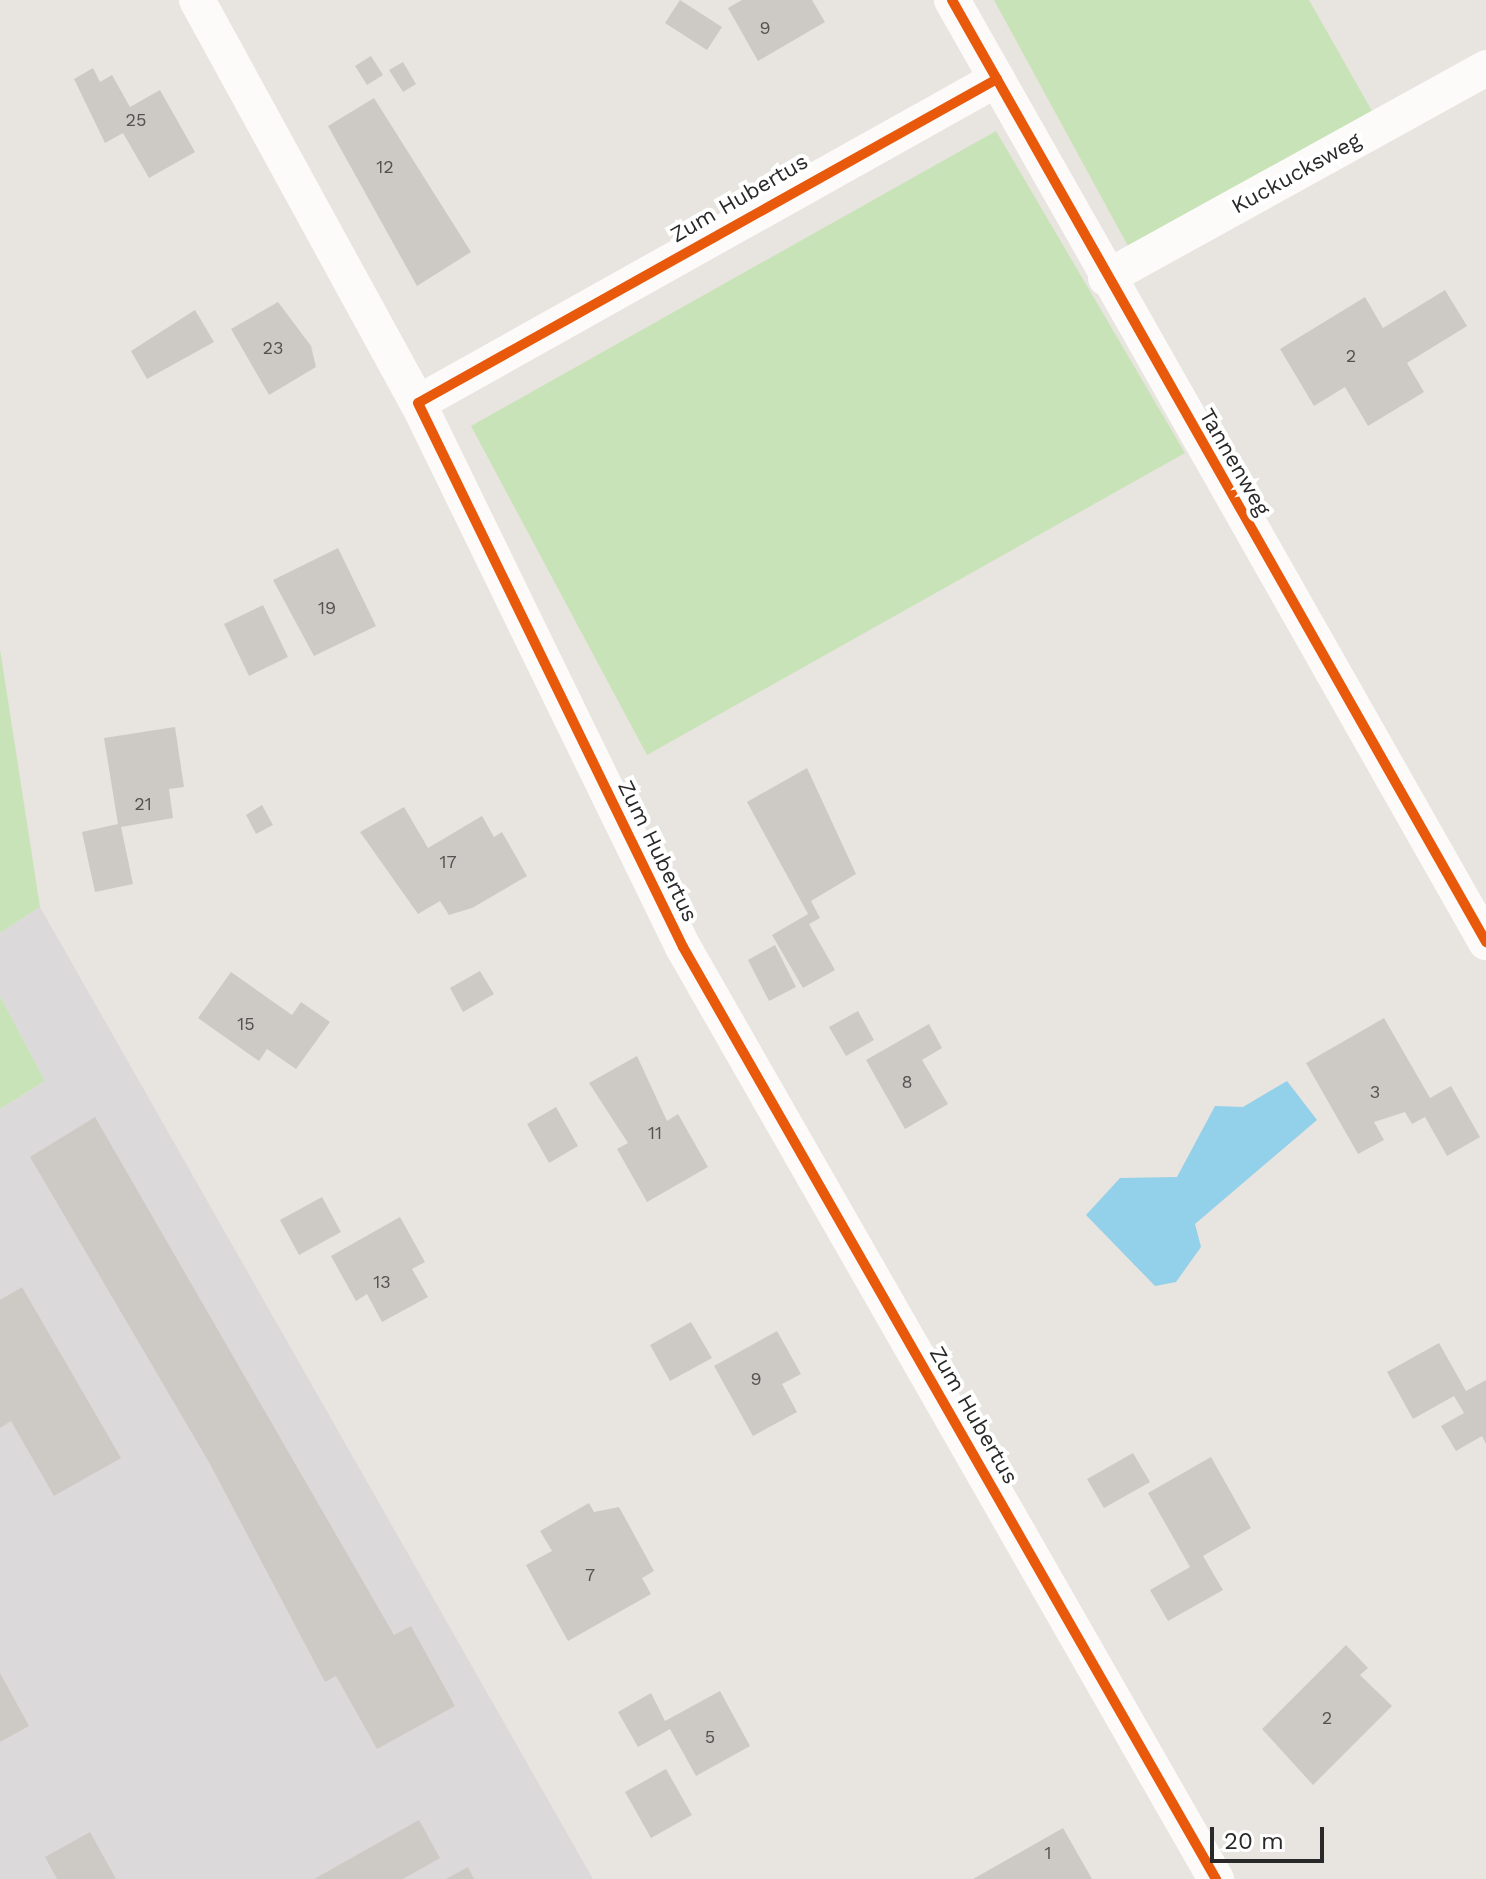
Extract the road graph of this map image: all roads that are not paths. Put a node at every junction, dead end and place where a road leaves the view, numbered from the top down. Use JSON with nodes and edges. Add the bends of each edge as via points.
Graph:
{"nodes":[{"id":1,"x":197,"y":0,"type":"edge"},
{"id":2,"x":952,"y":0,"type":"edge"},
{"id":3,"x":1486,"y":68,"type":"edge"},
{"id":4,"x":997,"y":79,"type":"junction"},
{"id":5,"x":1106,"y":278,"type":"junction"},
{"id":6,"x":418,"y":403,"type":"junction"},
{"id":7,"x":1486,"y":942,"type":"edge"},
{"id":8,"x":1216,"y":1879,"type":"edge"}],
"edges":[{"from":1,"to":6,"type":"street","name":"Zum Hubertus"},
{"from":2,"to":4,"type":"street","name":"Tannenweg"},
{"from":3,"to":5,"type":"street","name":"Kuckucksweg"},
{"from":4,"to":5,"type":"street","name":"Tannenweg"},
{"from":4,"to":6,"type":"street","name":"Zum Hubertus"},
{"from":5,"to":7,"type":"street","name":"Tannenweg"},
{"from":6,"to":8,"type":"street","name":"Zum Hubertus","via":[[683,947]]}]}
